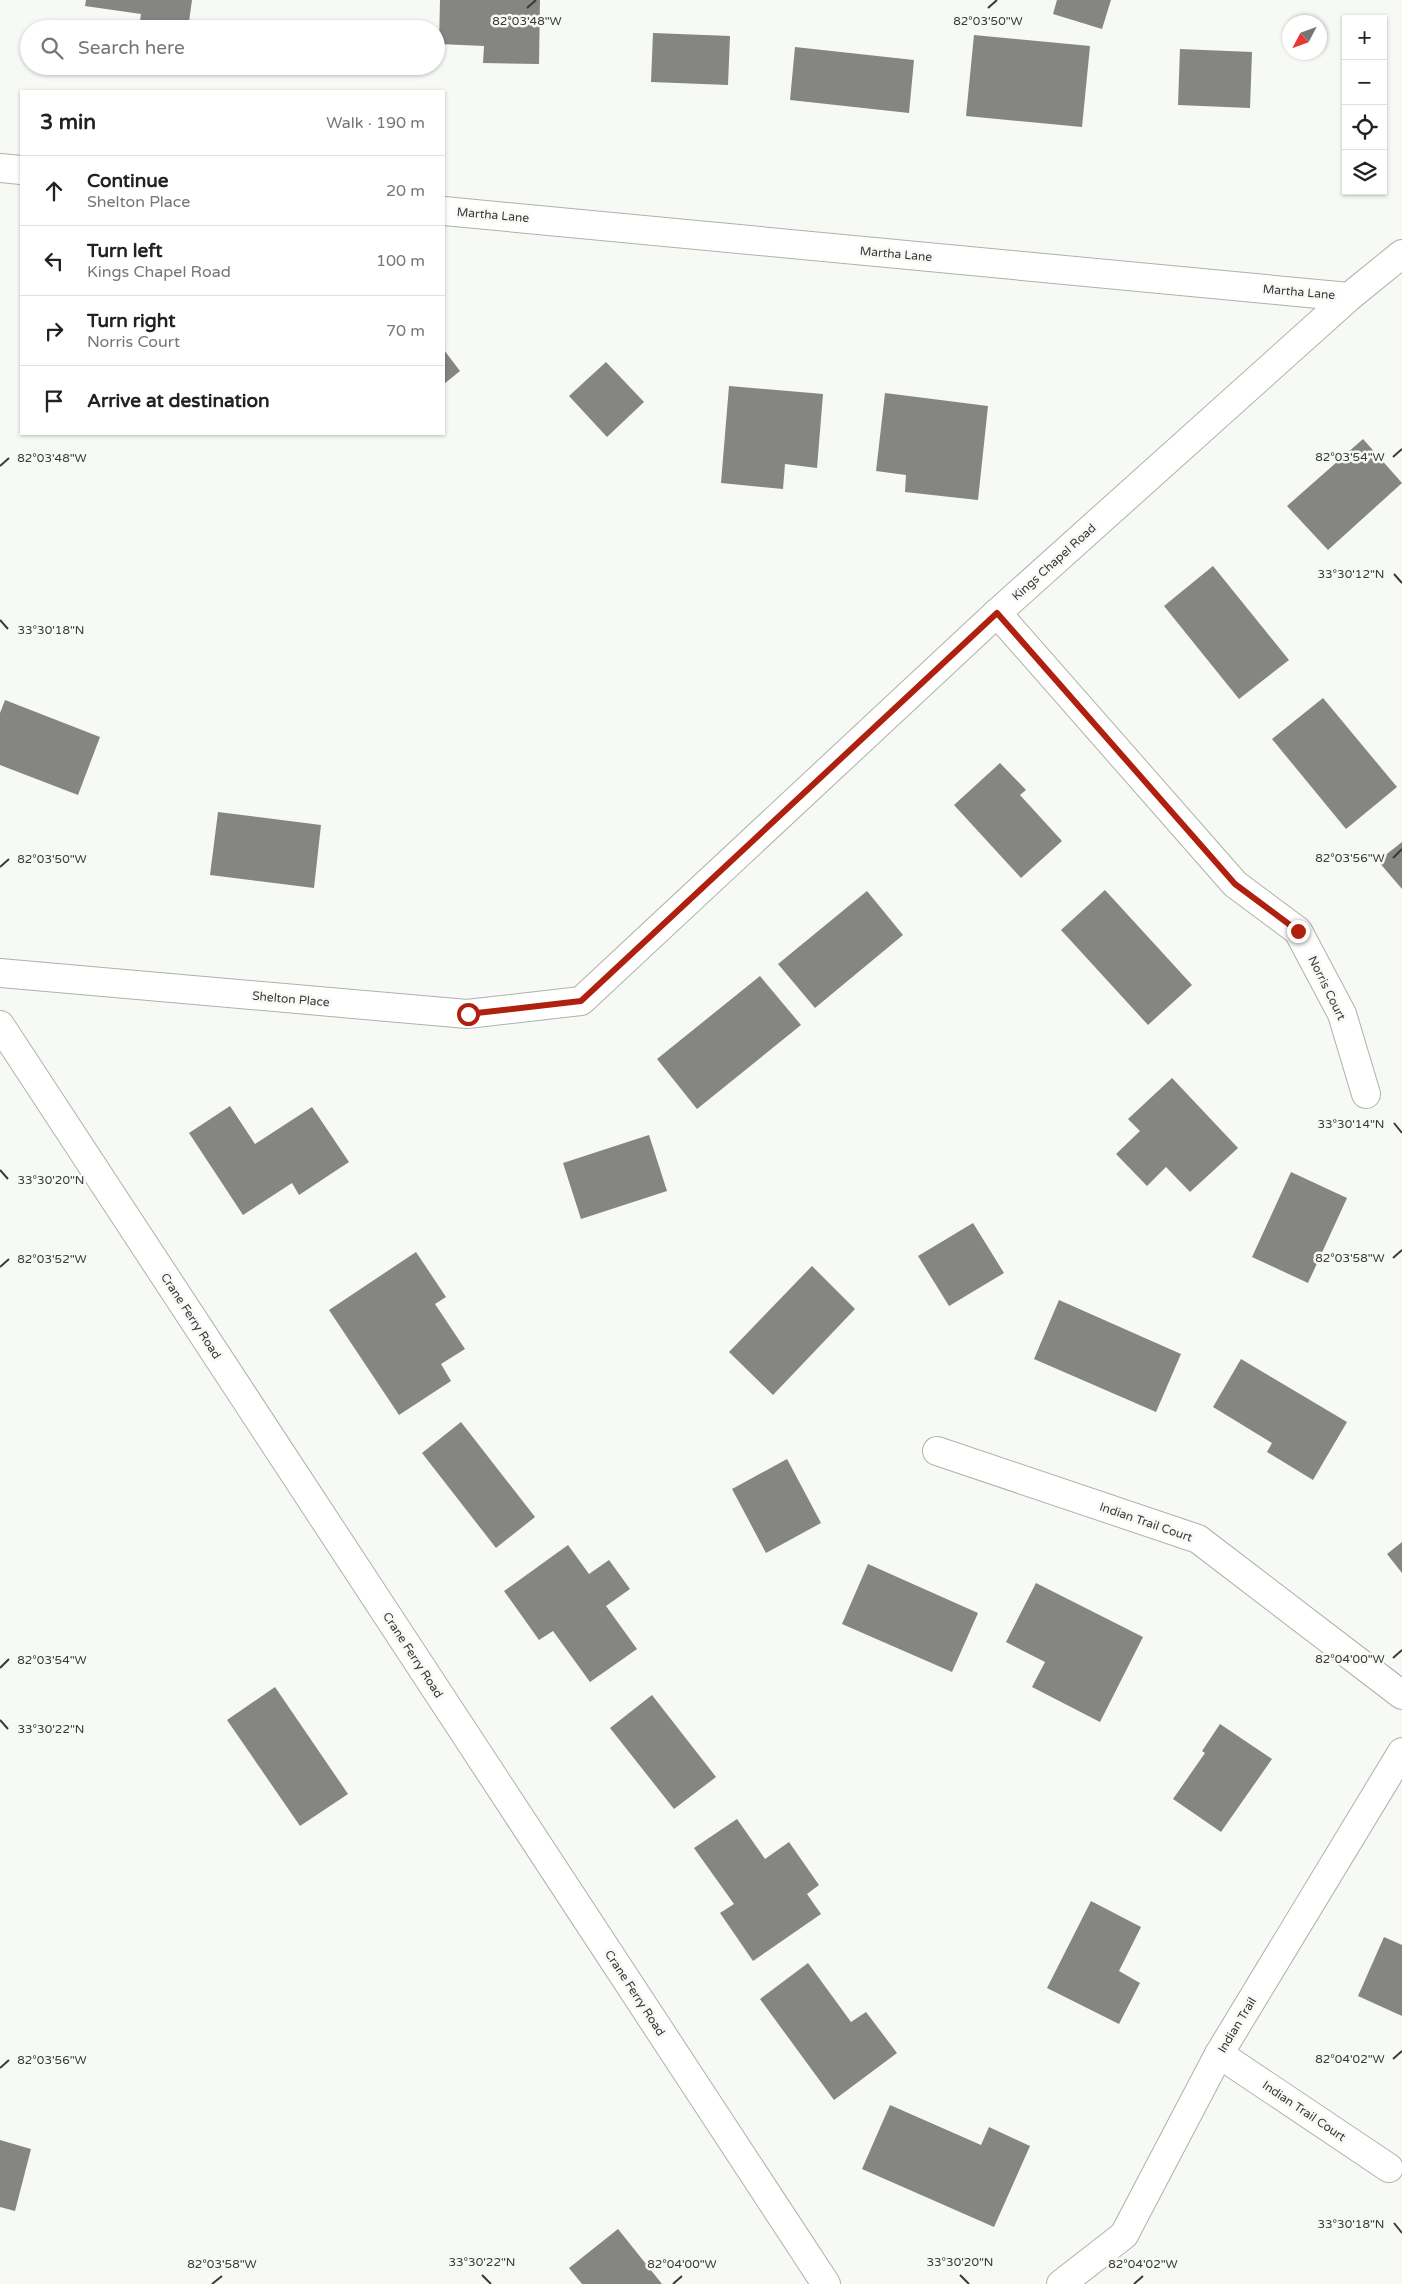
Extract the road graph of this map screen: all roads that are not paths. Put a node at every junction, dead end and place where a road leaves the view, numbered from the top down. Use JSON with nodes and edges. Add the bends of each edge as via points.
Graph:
{"nodes":[{"id":1,"x":0,"y":168,"type":"edge"},
{"id":2,"x":20,"y":170,"type":"edge"},
{"id":3,"x":445,"y":211,"type":"edge"},
{"id":4,"x":1402,"y":254,"type":"edge"},
{"id":5,"x":1349,"y":297,"type":"junction"},
{"id":6,"x":997,"y":613,"type":"junction"},
{"id":7,"x":0,"y":973,"type":"edge"},
{"id":8,"x":581,"y":1001,"type":"joint"},
{"id":9,"x":0,"y":1025,"type":"edge"},
{"id":10,"x":1366,"y":1094,"type":"dead end"},
{"id":11,"x":937,"y":1451,"type":"dead end"},
{"id":12,"x":1402,"y":1695,"type":"edge"},
{"id":13,"x":1402,"y":1752,"type":"edge"},
{"id":14,"x":1219,"y":2054,"type":"junction"},
{"id":15,"x":1389,"y":2168,"type":"dead end"},
{"id":16,"x":826,"y":2284,"type":"edge"},
{"id":17,"x":1061,"y":2284,"type":"edge"}],
"edges":[{"from":1,"to":2,"type":"street"},
{"from":3,"to":5,"type":"street","name":"Martha Lane"},
{"from":4,"to":5,"type":"street","name":"Kings Chapel Road"},
{"from":5,"to":6,"type":"street","name":"Kings Chapel Road"},
{"from":6,"to":8,"type":"street","name":"Kings Chapel Road"},
{"from":6,"to":10,"type":"street","name":"Norris Court","via":[[1235,884],[1298,931],[1342,1014]]},
{"from":7,"to":8,"type":"street","name":"Shelton Place","via":[[468,1014]]},
{"from":9,"to":16,"type":"street","name":"Crane Ferry Road"},
{"from":11,"to":12,"type":"street","name":"Indian Trail Court","via":[[1198,1539]]},
{"from":13,"to":14,"type":"street","name":"Indian Trail"},
{"from":14,"to":15,"type":"street","name":"Indian Trail Court"},
{"from":14,"to":17,"type":"street","name":"Indian Trail","via":[[1124,2235]]}]}
